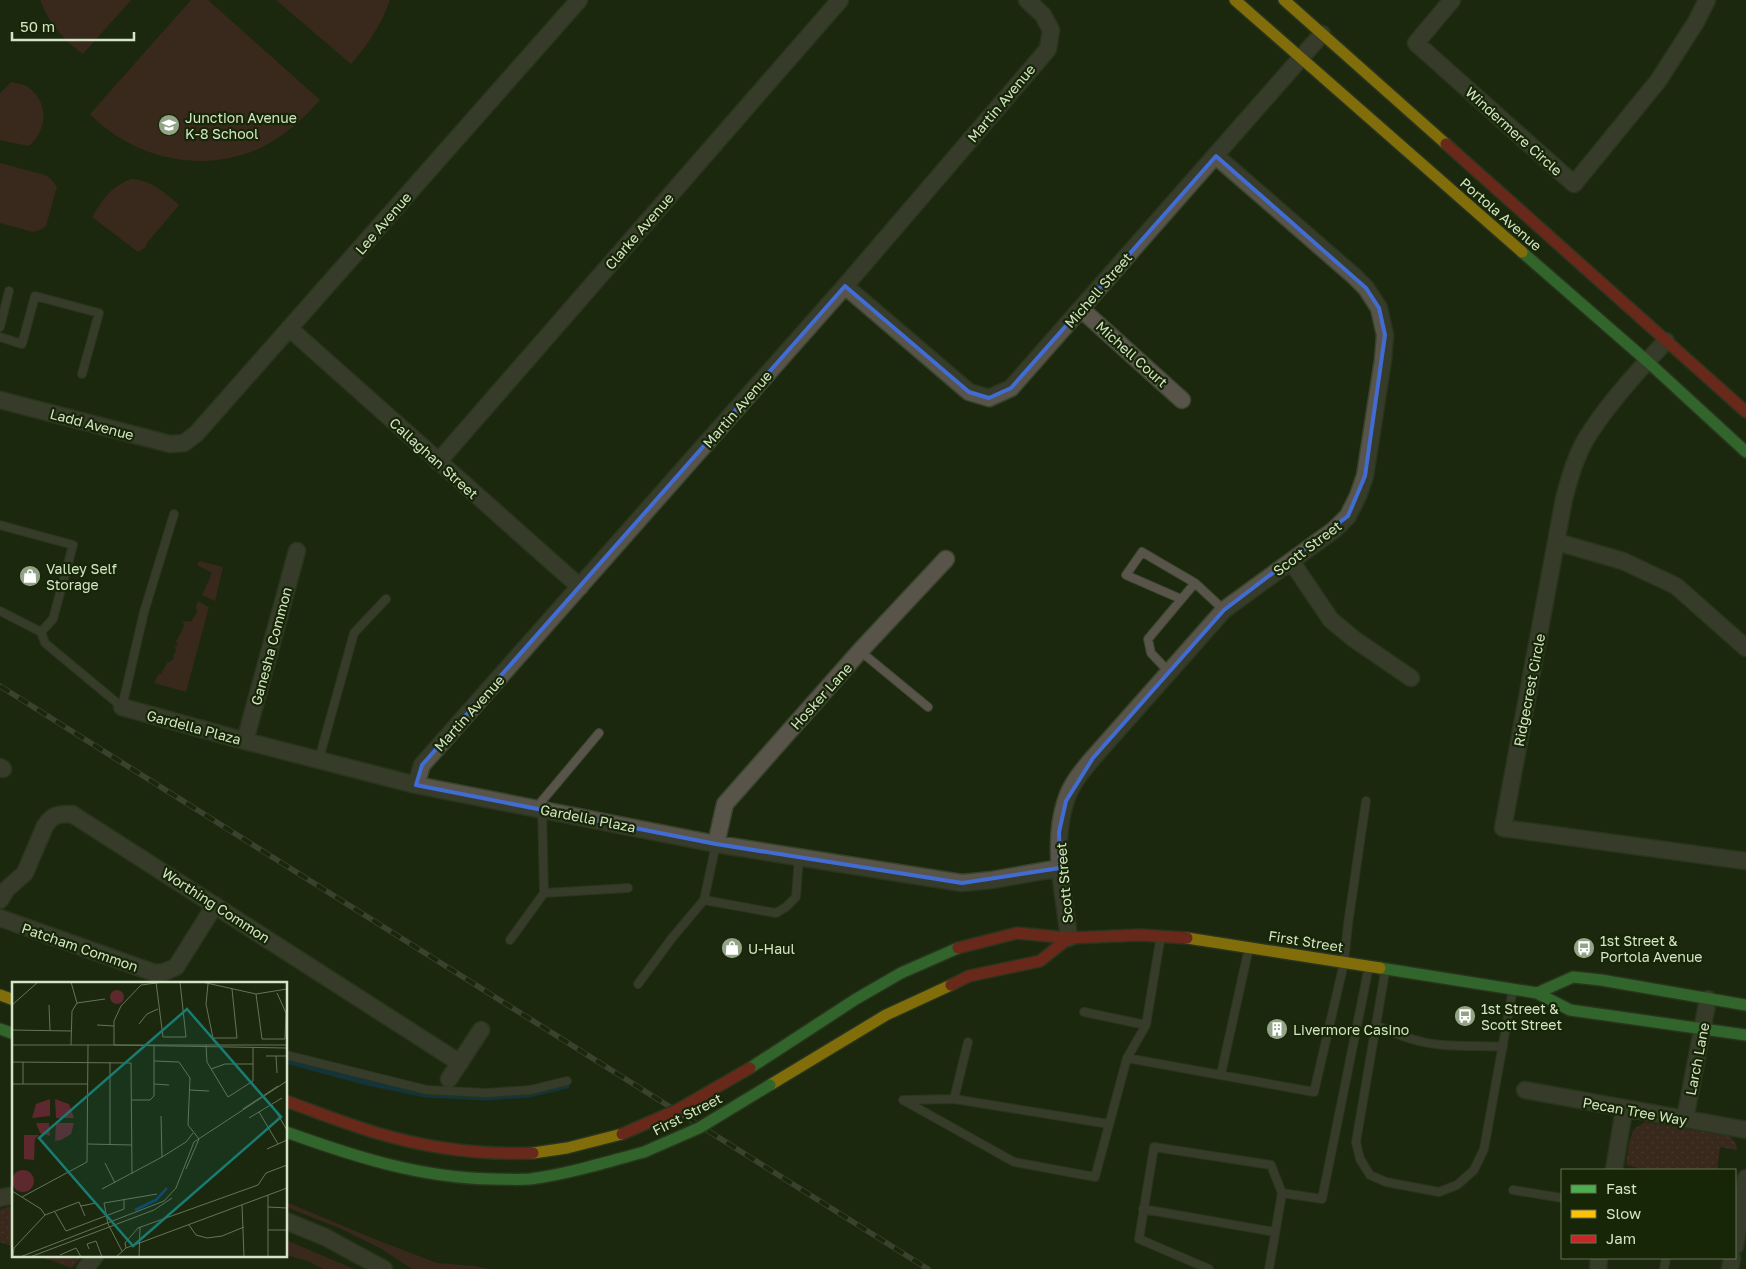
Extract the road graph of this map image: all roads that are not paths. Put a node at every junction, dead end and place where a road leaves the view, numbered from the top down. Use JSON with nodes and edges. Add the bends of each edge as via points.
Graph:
{"nodes":[{"id":1,"x":579,"y":0,"type":"edge"},
{"id":2,"x":840,"y":0,"type":"edge"},
{"id":3,"x":1027,"y":0,"type":"edge"},
{"id":4,"x":1234,"y":0,"type":"edge"},
{"id":5,"x":1284,"y":0,"type":"edge"},
{"id":6,"x":1452,"y":0,"type":"edge"},
{"id":7,"x":1707,"y":0,"type":"edge"},
{"id":8,"x":1322,"y":34,"type":"junction"},
{"id":9,"x":1301,"y":58,"type":"junction"},
{"id":10,"x":1216,"y":156,"type":"junction"},
{"id":11,"x":845,"y":286,"type":"junction"},
{"id":12,"x":9,"y":291,"type":"dead end"},
{"id":13,"x":1082,"y":309,"type":"junction"},
{"id":14,"x":0,"y":327,"type":"edge"},
{"id":15,"x":289,"y":328,"type":"junction"},
{"id":16,"x":0,"y":337,"type":"edge"},
{"id":17,"x":1666,"y":342,"type":"junction"},
{"id":18,"x":1647,"y":362,"type":"junction"},
{"id":19,"x":82,"y":374,"type":"dead end"},
{"id":20,"x":0,"y":400,"type":"edge"},
{"id":21,"x":1182,"y":400,"type":"dead end"},
{"id":22,"x":1746,"y":412,"type":"edge"},
{"id":23,"x":184,"y":443,"type":"joint"},
{"id":24,"x":1746,"y":452,"type":"edge"},
{"id":25,"x":438,"y":462,"type":"junction"},
{"id":26,"x":174,"y":514,"type":"dead end"},
{"id":27,"x":0,"y":525,"type":"edge"},
{"id":28,"x":1557,"y":542,"type":"junction"},
{"id":29,"x":297,"y":551,"type":"dead end"},
{"id":30,"x":946,"y":559,"type":"dead end"},
{"id":31,"x":1291,"y":561,"type":"junction"},
{"id":32,"x":1195,"y":582,"type":"junction"},
{"id":33,"x":580,"y":588,"type":"junction"},
{"id":34,"x":1181,"y":598,"type":"junction"},
{"id":35,"x":386,"y":599,"type":"dead end"},
{"id":36,"x":1224,"y":610,"type":"junction"},
{"id":37,"x":0,"y":611,"type":"edge"},
{"id":38,"x":41,"y":632,"type":"junction"},
{"id":39,"x":1746,"y":648,"type":"edge"},
{"id":40,"x":860,"y":651,"type":"junction"},
{"id":41,"x":1169,"y":672,"type":"junction"},
{"id":42,"x":1411,"y":678,"type":"dead end"},
{"id":43,"x":122,"y":707,"type":"junction"},
{"id":44,"x":928,"y":707,"type":"dead end"},
{"id":45,"x":600,"y":733,"type":"dead end"},
{"id":46,"x":245,"y":741,"type":"junction"},
{"id":47,"x":319,"y":759,"type":"junction"},
{"id":48,"x":416,"y":784,"type":"junction"},
{"id":49,"x":1366,"y":801,"type":"dead end"},
{"id":50,"x":539,"y":809,"type":"junction"},
{"id":51,"x":716,"y":844,"type":"junction"},
{"id":52,"x":799,"y":857,"type":"junction"},
{"id":53,"x":1746,"y":861,"type":"edge"},
{"id":54,"x":1060,"y":868,"type":"junction"},
{"id":55,"x":628,"y":888,"type":"dead end"},
{"id":56,"x":544,"y":893,"type":"junction"},
{"id":57,"x":0,"y":900,"type":"edge"},
{"id":58,"x":704,"y":900,"type":"junction"},
{"id":59,"x":215,"y":905,"type":"junction"},
{"id":60,"x":0,"y":918,"type":"edge"},
{"id":61,"x":1160,"y":936,"type":"junction"},
{"id":62,"x":1069,"y":938,"type":"junction"},
{"id":63,"x":510,"y":940,"type":"dead end"},
{"id":64,"x":1249,"y":947,"type":"junction"},
{"id":65,"x":1344,"y":963,"type":"junction"},
{"id":66,"x":1369,"y":967,"type":"junction"},
{"id":67,"x":1385,"y":970,"type":"junction"},
{"id":68,"x":638,"y":984,"type":"dead end"},
{"id":69,"x":1513,"y":989,"type":"junction"},
{"id":70,"x":1537,"y":993,"type":"junction"},
{"id":71,"x":0,"y":995,"type":"edge"},
{"id":72,"x":12,"y":999,"type":"edge"},
{"id":73,"x":1708,"y":999,"type":"junction"},
{"id":74,"x":1746,"y":1005,"type":"edge"},
{"id":75,"x":1084,"y":1012,"type":"dead end"},
{"id":76,"x":1376,"y":1024,"type":"junction"},
{"id":77,"x":1146,"y":1025,"type":"junction"},
{"id":78,"x":0,"y":1029,"type":"edge"},
{"id":79,"x":1703,"y":1029,"type":"junction"},
{"id":80,"x":481,"y":1030,"type":"dead end"},
{"id":81,"x":12,"y":1033,"type":"edge"},
{"id":82,"x":1746,"y":1035,"type":"edge"},
{"id":83,"x":968,"y":1042,"type":"dead end"},
{"id":84,"x":1503,"y":1048,"type":"junction"},
{"id":85,"x":288,"y":1055,"type":"edge"},
{"id":86,"x":1127,"y":1058,"type":"junction"},
{"id":87,"x":460,"y":1063,"type":"junction"},
{"id":88,"x":1221,"y":1074,"type":"junction"},
{"id":89,"x":449,"y":1080,"type":"dead end"},
{"id":90,"x":567,"y":1081,"type":"dead end"},
{"id":91,"x":1525,"y":1090,"type":"dead end"},
{"id":92,"x":954,"y":1099,"type":"junction"},
{"id":93,"x":288,"y":1102,"type":"edge"},
{"id":94,"x":1624,"y":1110,"type":"junction"},
{"id":95,"x":1686,"y":1119,"type":"junction"},
{"id":96,"x":1109,"y":1124,"type":"junction"},
{"id":97,"x":1746,"y":1130,"type":"edge"},
{"id":98,"x":288,"y":1133,"type":"edge"},
{"id":99,"x":1614,"y":1169,"type":"edge"},
{"id":100,"x":1746,"y":1178,"type":"edge"},
{"id":101,"x":1513,"y":1190,"type":"dead end"},
{"id":102,"x":1282,"y":1193,"type":"junction"},
{"id":103,"x":1561,"y":1198,"type":"edge"},
{"id":104,"x":1143,"y":1209,"type":"junction"},
{"id":105,"x":288,"y":1222,"type":"edge"},
{"id":106,"x":1742,"y":1230,"type":"edge"},
{"id":107,"x":1275,"y":1232,"type":"junction"},
{"id":108,"x":1736,"y":1244,"type":"edge"},
{"id":109,"x":95,"y":1256,"type":"edge"},
{"id":110,"x":85,"y":1269,"type":"edge"},
{"id":111,"x":384,"y":1269,"type":"edge"},
{"id":112,"x":1209,"y":1269,"type":"edge"},
{"id":113,"x":1269,"y":1269,"type":"edge"}],
"edges":[{"from":1,"to":15,"type":"street","name":"Lee Avenue"},
{"from":2,"to":25,"type":"street","name":"Clarke Avenue"},
{"from":3,"to":11,"type":"street","name":"Martin Avenue","via":[[1044,15],[1051,30],[1048,49]]},
{"from":4,"to":9,"type":"main road","name":"Portola Avenue"},
{"from":5,"to":8,"type":"main road","name":"Portola Avenue"},
{"from":6,"to":7,"type":"street","name":"Windermere Circle","via":[[1416,43],[1574,184],[1658,81]]},
{"from":8,"to":9,"type":"street","name":"Michell Street"},
{"from":8,"to":17,"type":"main road","name":"Portola Avenue"},
{"from":9,"to":10,"type":"street","name":"Michell Street"},
{"from":9,"to":18,"type":"main road","name":"Portola Avenue"},
{"from":10,"to":13,"type":"street","name":"Michell Street"},
{"from":10,"to":31,"type":"street","name":"Scott Street","via":[[1366,288],[1379,308],[1385,335],[1365,476],[1358,496],[1348,516],[1334,530]]},
{"from":11,"to":13,"type":"street","name":"Michell Street","via":[[969,392],[989,398],[1011,388]]},
{"from":11,"to":33,"type":"street","name":"Martin Avenue"},
{"from":12,"to":14,"type":"lane"},
{"from":13,"to":21,"type":"street","name":"Michell Court"},
{"from":15,"to":23,"type":"street","name":"Lee Avenue","via":[[196,434]]},
{"from":15,"to":25,"type":"street","name":"Callaghan Street"},
{"from":16,"to":19,"type":"lane","via":[[22,344],[34,296],[99,313]]},
{"from":17,"to":18,"type":"street","name":"Ridgecrest Circle"},
{"from":17,"to":22,"type":"main road","name":"Portola Avenue"},
{"from":18,"to":24,"type":"main road","name":"Portola Avenue"},
{"from":18,"to":28,"type":"street","name":"Ridgecrest Circle","via":[[1587,439],[1568,483]]},
{"from":20,"to":23,"type":"street","name":"Ladd Avenue","via":[[170,444]]},
{"from":25,"to":33,"type":"street","name":"Callaghan Street"},
{"from":26,"to":43,"type":"lane","via":[[144,612]]},
{"from":27,"to":38,"type":"lane","via":[[73,545],[53,619]]},
{"from":28,"to":39,"type":"street","via":[[1623,561],[1676,586]]},
{"from":28,"to":53,"type":"street","name":"Ridgecrest Circle","via":[[1503,828]]},
{"from":29,"to":46,"type":"street","name":"Ganesha Common"},
{"from":30,"to":40,"type":"street","name":"Hosker Lane"},
{"from":31,"to":36,"type":"street","name":"Scott Street"},
{"from":31,"to":42,"type":"street","via":[[1331,620]]},
{"from":32,"to":34,"type":"lane"},
{"from":32,"to":34,"type":"lane","via":[[1142,552],[1126,575]]},
{"from":32,"to":36,"type":"lane"},
{"from":33,"to":48,"type":"street","name":"Martin Avenue","via":[[422,765]]},
{"from":34,"to":41,"type":"lane","via":[[1148,639],[1151,653]]},
{"from":35,"to":47,"type":"lane","via":[[354,633]]},
{"from":36,"to":41,"type":"street","name":"Scott Street"},
{"from":37,"to":38,"type":"lane"},
{"from":38,"to":43,"type":"lane","via":[[45,643]]},
{"from":40,"to":44,"type":"lane"},
{"from":40,"to":51,"type":"street","name":"Hosker Lane","via":[[725,804]]},
{"from":41,"to":54,"type":"street","name":"Scott Street","via":[[1075,780],[1066,800],[1059,832]]},
{"from":43,"to":46,"type":"street","name":"Gardella Plaza"},
{"from":45,"to":50,"type":"lane"},
{"from":46,"to":47,"type":"street","name":"Gardella Plaza"},
{"from":47,"to":48,"type":"street","name":"Gardella Plaza"},
{"from":48,"to":50,"type":"street","name":"Gardella Plaza"},
{"from":49,"to":65,"type":"lane"},
{"from":50,"to":51,"type":"street","name":"Gardella Plaza"},
{"from":50,"to":56,"type":"lane"},
{"from":51,"to":52,"type":"street","name":"Gardella Plaza"},
{"from":51,"to":58,"type":"lane"},
{"from":52,"to":54,"type":"street","name":"Gardella Plaza","via":[[962,883]]},
{"from":52,"to":58,"type":"lane","via":[[796,897],[776,913]]},
{"from":54,"to":62,"type":"street","name":"Scott Street"},
{"from":55,"to":56,"type":"lane"},
{"from":56,"to":63,"type":"lane"},
{"from":57,"to":59,"type":"street","name":"Worthing Common","via":[[25,873],[49,820],[58,814],[72,814]]},
{"from":58,"to":68,"type":"lane"},
{"from":59,"to":60,"type":"street","name":"Patcham Common","via":[[176,966],[154,973]]},
{"from":59,"to":87,"type":"street","name":"Worthing Common"},
{"from":61,"to":62,"type":"main road","name":"First Street"},
{"from":61,"to":64,"type":"main road","name":"First Street"},
{"from":61,"to":77,"type":"lane"},
{"from":62,"to":93,"type":"main road","name":"First Street","bridge":true,"via":[[1018,933],[958,948],[901,973],[677,1110],[622,1134],[578,1147],[533,1153],[475,1152],[378,1133]]},
{"from":62,"to":98,"type":"main road","name":"First Street","bridge":true,"via":[[1040,961],[970,976],[886,1015],[699,1128],[644,1152],[578,1170],[532,1179],[480,1180],[419,1173],[353,1156]]},
{"from":64,"to":65,"type":"main road","name":"First Street"},
{"from":64,"to":88,"type":"lane"},
{"from":65,"to":66,"type":"main road","name":"First Street"},
{"from":65,"to":88,"type":"lane","via":[[1314,1092]]},
{"from":66,"to":67,"type":"main road","name":"First Street"},
{"from":66,"to":102,"type":"lane","via":[[1322,1200]]},
{"from":67,"to":69,"type":"main road","name":"First Street"},
{"from":67,"to":76,"type":"lane"},
{"from":69,"to":70,"type":"main road","name":"First Street"},
{"from":69,"to":84,"type":"lane"},
{"from":70,"to":73,"type":"main road","via":[[1573,977]]},
{"from":70,"to":79,"type":"main road","name":"First Street","via":[[1570,1010]]},
{"from":71,"to":72,"type":"main road"},
{"from":73,"to":74,"type":"main road"},
{"from":73,"to":79,"type":"street","name":"Larch Lane"},
{"from":75,"to":77,"type":"lane"},
{"from":76,"to":84,"type":"lane","via":[[1421,1042]]},
{"from":76,"to":84,"type":"lane","via":[[1356,1142],[1360,1159],[1370,1175],[1386,1182],[1439,1192],[1457,1185],[1474,1170],[1484,1149]]},
{"from":77,"to":86,"type":"lane"},
{"from":78,"to":81,"type":"main road"},
{"from":79,"to":82,"type":"main road","name":"First Street"},
{"from":79,"to":95,"type":"street","name":"Larch Lane"},
{"from":80,"to":87,"type":"street"},
{"from":83,"to":92,"type":"lane"},
{"from":85,"to":90,"type":"lane","via":[[427,1090],[521,1091]]},
{"from":86,"to":88,"type":"lane"},
{"from":86,"to":96,"type":"lane"},
{"from":87,"to":89,"type":"street"},
{"from":91,"to":94,"type":"street","name":"Pecan Tree Way"},
{"from":92,"to":96,"type":"lane"},
{"from":92,"to":96,"type":"lane","via":[[903,1100],[1014,1162],[1095,1176]]},
{"from":94,"to":95,"type":"street","name":"Pecan Tree Way"},
{"from":94,"to":99,"type":"street"},
{"from":95,"to":97,"type":"street","name":"Pecan Tree Way"},
{"from":100,"to":106,"type":"street"},
{"from":101,"to":103,"type":"lane"},
{"from":102,"to":104,"type":"lane","via":[[1271,1165],[1154,1147]]},
{"from":102,"to":107,"type":"lane"},
{"from":104,"to":107,"type":"lane"},
{"from":104,"to":112,"type":"lane","via":[[1138,1239]]},
{"from":105,"to":111,"type":"street","via":[[325,1237]]},
{"from":106,"to":108,"type":"street"},
{"from":107,"to":113,"type":"lane"},
{"from":109,"to":110,"type":"street"}]}
